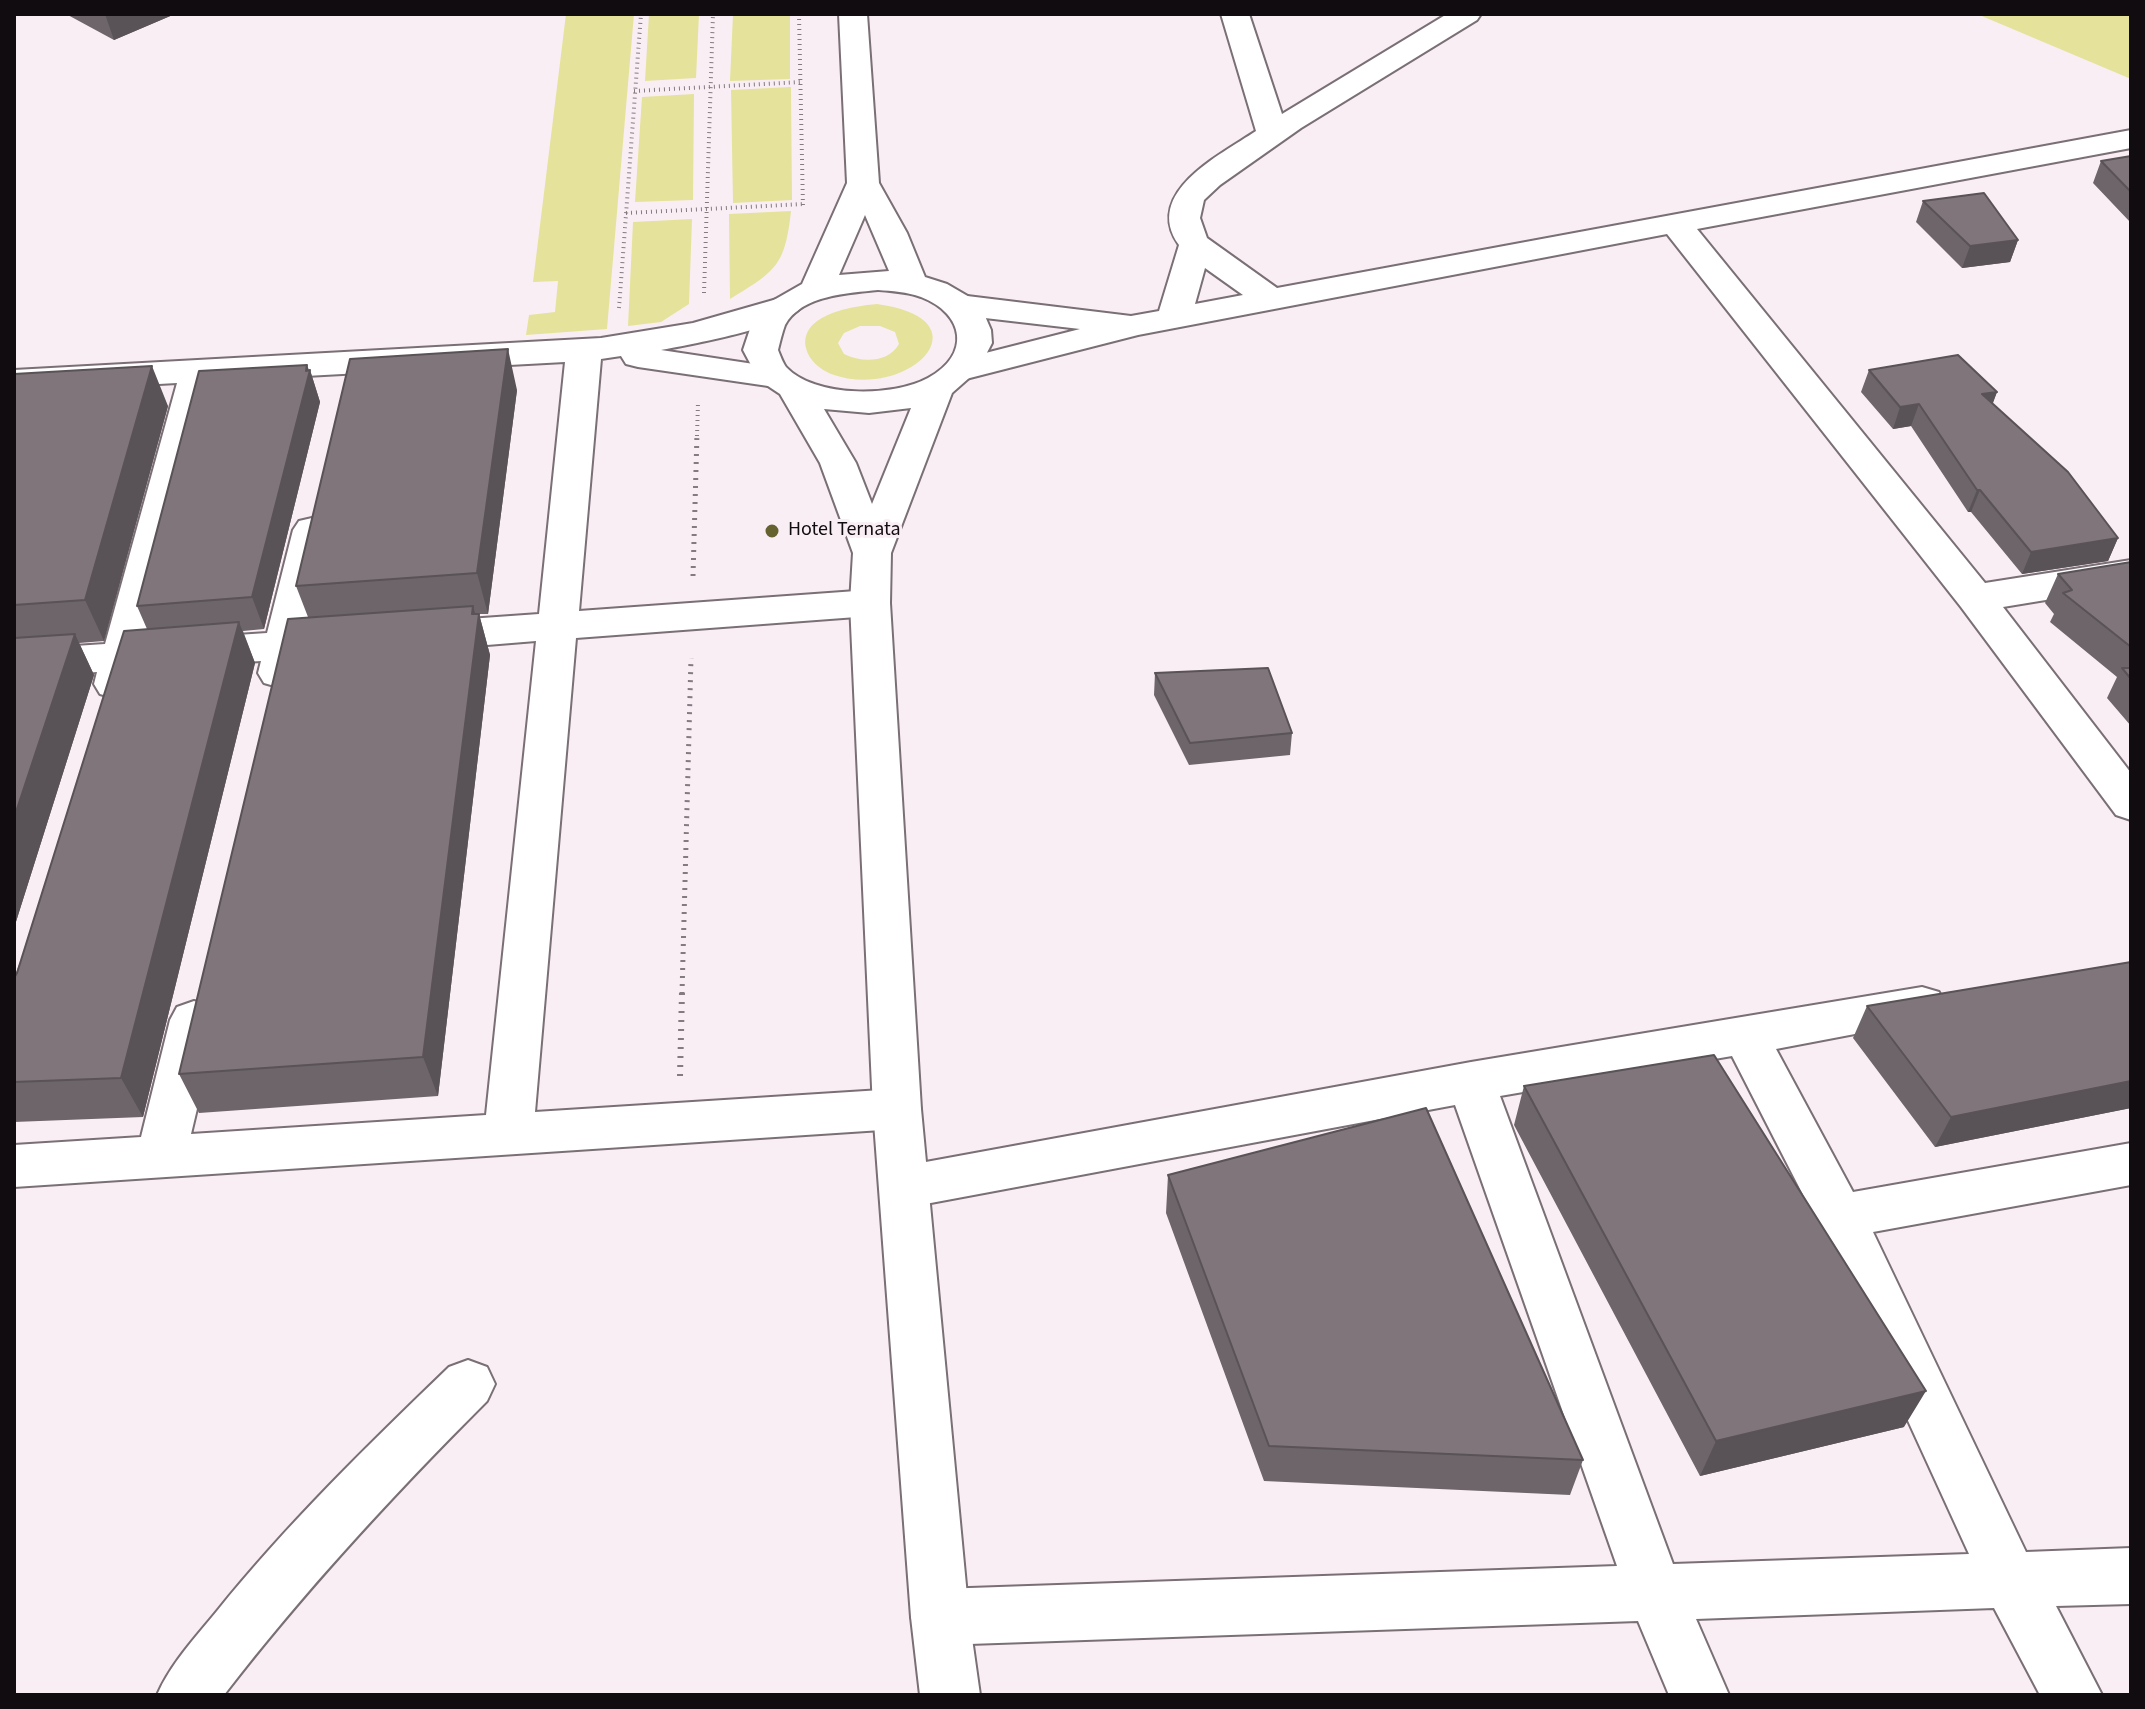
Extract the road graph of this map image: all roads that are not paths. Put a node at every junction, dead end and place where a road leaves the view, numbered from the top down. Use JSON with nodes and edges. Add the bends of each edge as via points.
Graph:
{"nodes":[{"id":1,"x":853,"y":14,"type":"edge"},
{"id":2,"x":1235,"y":14,"type":"edge"},
{"id":3,"x":1467,"y":14,"type":"edge"},
{"id":4,"x":1272,"y":132,"type":"junction"},
{"id":5,"x":2131,"y":139,"type":"edge"},
{"id":6,"x":863,"y":183,"type":"junction"},
{"id":7,"x":1675,"y":223,"type":"junction"},
{"id":8,"x":1195,"y":245,"type":"junction"},
{"id":9,"x":910,"y":282,"type":"junction"},
{"id":10,"x":816,"y":290,"type":"junction"},
{"id":11,"x":1272,"y":300,"type":"junction"},
{"id":12,"x":959,"y":305,"type":"junction"},
{"id":13,"x":784,"y":307,"type":"junction"},
{"id":14,"x":1173,"y":320,"type":"junction"},
{"id":15,"x":1137,"y":325,"type":"junction"},
{"id":16,"x":590,"y":351,"type":"junction"},
{"id":17,"x":350,"y":364,"type":"junction"},
{"id":18,"x":198,"y":372,"type":"junction"},
{"id":19,"x":950,"y":378,"type":"junction"},
{"id":20,"x":21,"y":381,"type":"edge"},
{"id":21,"x":785,"y":383,"type":"junction"},
{"id":22,"x":340,"y":408,"type":"edge"},
{"id":23,"x":14,"y":413,"type":"edge"},
{"id":24,"x":319,"y":497,"type":"edge"},
{"id":25,"x":872,"y":553,"type":"junction"},
{"id":26,"x":2131,"y":573,"type":"edge"},
{"id":27,"x":1975,"y":598,"type":"junction"},
{"id":28,"x":870,"y":603,"type":"junction"},
{"id":29,"x":558,"y":627,"type":"junction"},
{"id":30,"x":285,"y":645,"type":"junction"},
{"id":31,"x":123,"y":657,"type":"junction"},
{"id":32,"x":14,"y":664,"type":"edge"},
{"id":33,"x":270,"y":707,"type":"edge"},
{"id":34,"x":105,"y":716,"type":"edge"},
{"id":35,"x":2131,"y":804,"type":"edge"},
{"id":36,"x":202,"y":986,"type":"edge"},
{"id":37,"x":1958,"y":998,"type":"edge"},
{"id":38,"x":1745,"y":1036,"type":"junction"},
{"id":39,"x":1471,"y":1082,"type":"junction"},
{"id":40,"x":897,"y":1109,"type":"junction"},
{"id":41,"x":508,"y":1135,"type":"junction"},
{"id":42,"x":161,"y":1157,"type":"junction"},
{"id":43,"x":2131,"y":1164,"type":"edge"},
{"id":44,"x":14,"y":1166,"type":"edge"},
{"id":45,"x":904,"y":1187,"type":"junction"},
{"id":46,"x":1840,"y":1216,"type":"junction"},
{"id":47,"x":468,"y":1384,"type":"dead end"},
{"id":48,"x":2131,"y":1576,"type":"edge"},
{"id":49,"x":2009,"y":1578,"type":"junction"},
{"id":50,"x":1656,"y":1595,"type":"junction"},
{"id":51,"x":940,"y":1617,"type":"junction"},
{"id":52,"x":187,"y":1695,"type":"edge"},
{"id":53,"x":950,"y":1695,"type":"edge"},
{"id":54,"x":1699,"y":1695,"type":"edge"},
{"id":55,"x":2072,"y":1695,"type":"edge"}],
"edges":[{"from":1,"to":6,"type":"street"},
{"from":2,"to":4,"type":"street"},
{"from":3,"to":4,"type":"street"},
{"from":4,"to":8,"type":"street","via":[[1188,200],[1182,219]]},
{"from":5,"to":7,"type":"street"},
{"from":6,"to":9,"type":"street"},
{"from":6,"to":10,"type":"street"},
{"from":7,"to":11,"type":"street"},
{"from":7,"to":27,"type":"street"},
{"from":8,"to":11,"type":"street"},
{"from":8,"to":14,"type":"street"},
{"from":9,"to":10,"type":"street","via":[[846,282]]},
{"from":9,"to":12,"type":"street"},
{"from":10,"to":13,"type":"street"},
{"from":11,"to":14,"type":"street"},
{"from":12,"to":15,"type":"street"},
{"from":12,"to":19,"type":"street","via":[[976,336],[973,353]]},
{"from":13,"to":16,"type":"street","via":[[693,335]]},
{"from":13,"to":21,"type":"street","via":[[761,341],[764,359]]},
{"from":14,"to":15,"type":"street"},
{"from":15,"to":19,"type":"street"},
{"from":16,"to":17,"type":"street"},
{"from":16,"to":21,"type":"street"},
{"from":16,"to":29,"type":"street"},
{"from":17,"to":18,"type":"street"},
{"from":17,"to":22,"type":"street"},
{"from":18,"to":20,"type":"street"},
{"from":18,"to":31,"type":"street"},
{"from":19,"to":21,"type":"street","via":[[904,399],[866,404],[828,401]]},
{"from":19,"to":25,"type":"street"},
{"from":20,"to":23,"type":"street"},
{"from":21,"to":25,"type":"street","via":[[838,463]]},
{"from":24,"to":30,"type":"street"},
{"from":25,"to":28,"type":"street"},
{"from":26,"to":27,"type":"street"},
{"from":27,"to":35,"type":"street"},
{"from":28,"to":29,"type":"street"},
{"from":28,"to":40,"type":"street"},
{"from":29,"to":30,"type":"street"},
{"from":29,"to":41,"type":"street"},
{"from":30,"to":31,"type":"street"},
{"from":30,"to":33,"type":"street"},
{"from":31,"to":32,"type":"street"},
{"from":31,"to":34,"type":"street"},
{"from":36,"to":42,"type":"street"},
{"from":37,"to":38,"type":"street"},
{"from":38,"to":39,"type":"street"},
{"from":38,"to":46,"type":"street"},
{"from":39,"to":45,"type":"street"},
{"from":39,"to":50,"type":"street"},
{"from":40,"to":41,"type":"street"},
{"from":40,"to":45,"type":"street"},
{"from":41,"to":42,"type":"street"},
{"from":42,"to":44,"type":"street"},
{"from":43,"to":46,"type":"street"},
{"from":45,"to":51,"type":"street"},
{"from":46,"to":49,"type":"street"},
{"from":47,"to":52,"type":"street","via":[[366,1484],[270,1590]]},
{"from":48,"to":49,"type":"street"},
{"from":49,"to":50,"type":"street"},
{"from":49,"to":55,"type":"street"},
{"from":50,"to":51,"type":"street"},
{"from":50,"to":54,"type":"street"},
{"from":51,"to":53,"type":"street"}]}
